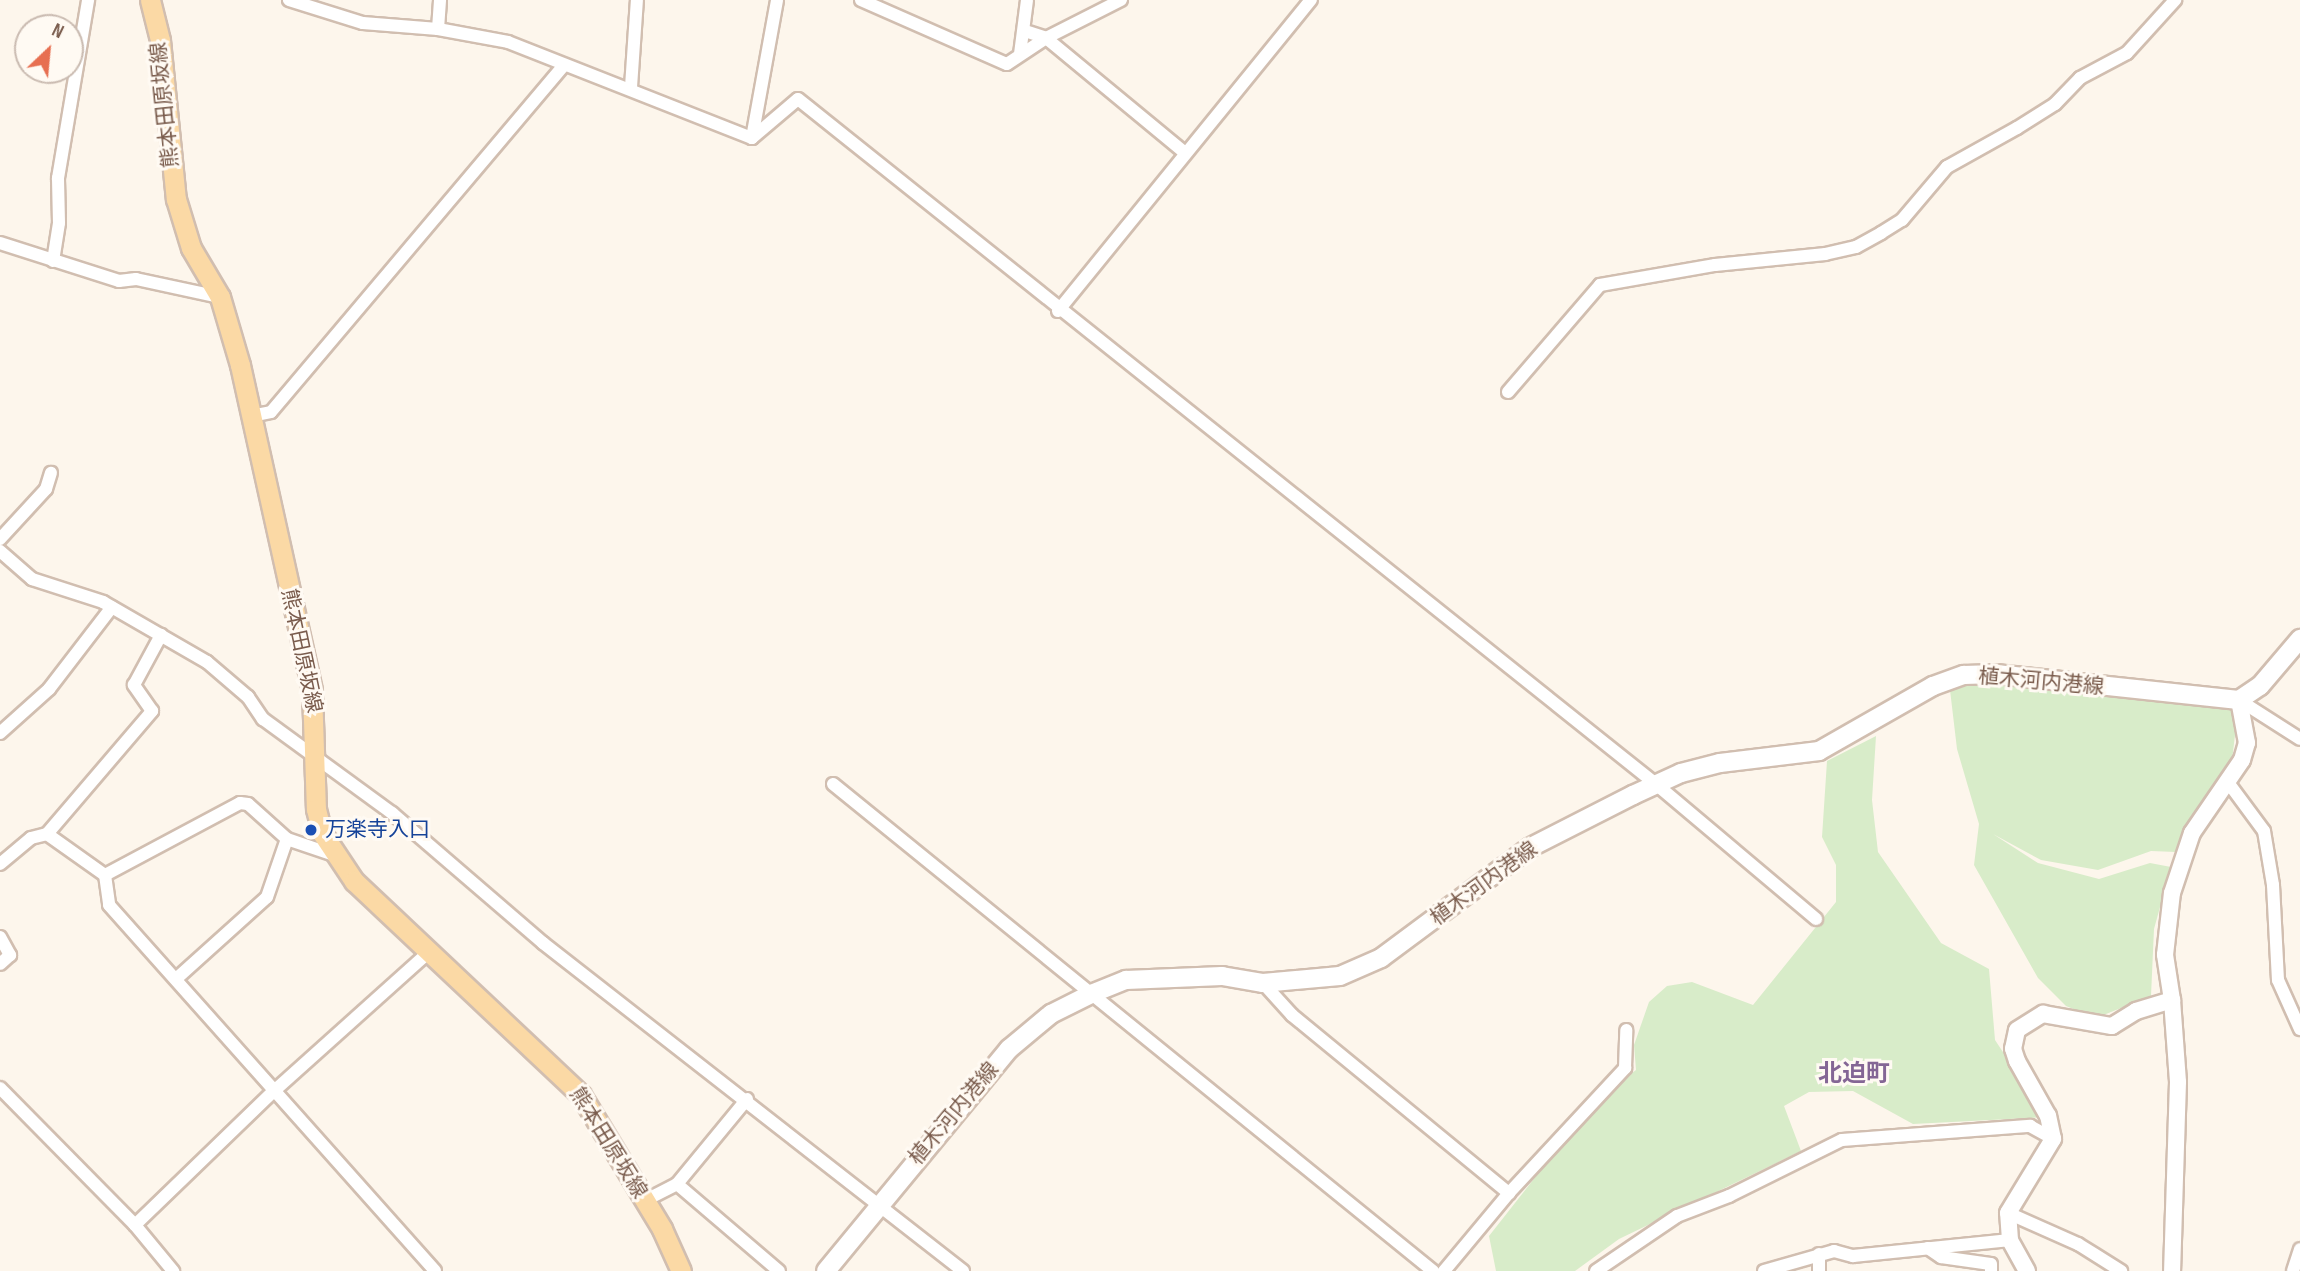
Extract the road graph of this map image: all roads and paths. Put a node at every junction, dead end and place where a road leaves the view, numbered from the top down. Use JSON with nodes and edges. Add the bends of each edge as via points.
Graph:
{"nodes":[{"id":1,"x":88,"y":0,"type":"edge"},
{"id":2,"x":150,"y":0,"type":"edge"},
{"id":3,"x":289,"y":0,"type":"edge"},
{"id":4,"x":440,"y":0,"type":"edge"},
{"id":5,"x":637,"y":0,"type":"edge"},
{"id":6,"x":777,"y":0,"type":"edge"},
{"id":7,"x":861,"y":0,"type":"edge"},
{"id":8,"x":1027,"y":0,"type":"edge"},
{"id":9,"x":1121,"y":0,"type":"edge"},
{"id":10,"x":1311,"y":0,"type":"edge"},
{"id":11,"x":2175,"y":0,"type":"edge"},
{"id":12,"x":438,"y":29,"type":"junction"},
{"id":13,"x":1025,"y":31,"type":"junction"},
{"id":14,"x":1046,"y":38,"type":"junction"},
{"id":15,"x":1020,"y":54,"type":"junction"},
{"id":16,"x":564,"y":65,"type":"junction"},
{"id":17,"x":631,"y":87,"type":"junction"},
{"id":18,"x":752,"y":138,"type":"junction"},
{"id":19,"x":1185,"y":153,"type":"junction"},
{"id":20,"x":0,"y":243,"type":"edge"},
{"id":21,"x":53,"y":261,"type":"junction"},
{"id":22,"x":220,"y":297,"type":"junction"},
{"id":23,"x":1058,"y":311,"type":"junction"},
{"id":24,"x":1508,"y":392,"type":"dead end"},
{"id":25,"x":251,"y":416,"type":"junction"},
{"id":26,"x":51,"y":473,"type":"dead end"},
{"id":27,"x":0,"y":539,"type":"edge"},
{"id":28,"x":0,"y":551,"type":"edge"},
{"id":29,"x":112,"y":607,"type":"junction"},
{"id":30,"x":161,"y":635,"type":"junction"},
{"id":31,"x":2300,"y":639,"type":"edge"},
{"id":32,"x":2239,"y":700,"type":"junction"},
{"id":33,"x":0,"y":733,"type":"edge"},
{"id":34,"x":2300,"y":739,"type":"edge"},
{"id":35,"x":317,"y":759,"type":"junction"},
{"id":36,"x":2228,"y":781,"type":"junction"},
{"id":37,"x":833,"y":784,"type":"dead end"},
{"id":38,"x":1657,"y":785,"type":"junction"},
{"id":39,"x":47,"y":834,"type":"junction"},
{"id":40,"x":287,"y":839,"type":"junction"},
{"id":41,"x":334,"y":855,"type":"junction"},
{"id":42,"x":0,"y":864,"type":"edge"},
{"id":43,"x":105,"y":875,"type":"junction"},
{"id":44,"x":1816,"y":919,"type":"dead end"},
{"id":45,"x":0,"y":937,"type":"edge"},
{"id":46,"x":428,"y":953,"type":"junction"},
{"id":47,"x":0,"y":964,"type":"edge"},
{"id":48,"x":176,"y":979,"type":"junction"},
{"id":49,"x":1263,"y":983,"type":"junction"},
{"id":50,"x":1091,"y":994,"type":"junction"},
{"id":51,"x":2172,"y":1000,"type":"junction"},
{"id":52,"x":2300,"y":1029,"type":"edge"},
{"id":53,"x":1626,"y":1030,"type":"dead end"},
{"id":54,"x":0,"y":1088,"type":"edge"},
{"id":55,"x":274,"y":1091,"type":"junction"},
{"id":56,"x":747,"y":1099,"type":"junction"},
{"id":57,"x":2053,"y":1139,"type":"junction"},
{"id":58,"x":677,"y":1184,"type":"junction"},
{"id":59,"x":1509,"y":1193,"type":"junction"},
{"id":60,"x":644,"y":1201,"type":"junction"},
{"id":61,"x":880,"y":1204,"type":"junction"},
{"id":62,"x":2008,"y":1213,"type":"junction"},
{"id":63,"x":135,"y":1225,"type":"junction"},
{"id":64,"x":2010,"y":1240,"type":"junction"},
{"id":65,"x":1928,"y":1248,"type":"junction"},
{"id":66,"x":2300,"y":1249,"type":"edge"},
{"id":67,"x":1818,"y":1254,"type":"junction"},
{"id":68,"x":173,"y":1271,"type":"edge"},
{"id":69,"x":435,"y":1271,"type":"edge"},
{"id":70,"x":681,"y":1271,"type":"edge"},
{"id":71,"x":779,"y":1271,"type":"edge"},
{"id":72,"x":826,"y":1271,"type":"edge"},
{"id":73,"x":963,"y":1271,"type":"edge"},
{"id":74,"x":1433,"y":1271,"type":"edge"},
{"id":75,"x":1444,"y":1271,"type":"edge"},
{"id":76,"x":1596,"y":1271,"type":"edge"},
{"id":77,"x":1764,"y":1271,"type":"edge"},
{"id":78,"x":1819,"y":1271,"type":"edge"},
{"id":79,"x":1991,"y":1271,"type":"edge"},
{"id":80,"x":2027,"y":1271,"type":"edge"},
{"id":81,"x":2121,"y":1271,"type":"edge"},
{"id":82,"x":2172,"y":1271,"type":"edge"},
{"id":83,"x":2293,"y":1271,"type":"edge"}],
"edges":[{"from":1,"to":21,"type":"street","via":[[60,165]]},
{"from":2,"to":22,"type":"main road","name":"熊本田原坂線","via":[[160,40],[176,199],[191,248]]},
{"from":3,"to":12,"type":"street","via":[[363,23]]},
{"from":4,"to":12,"type":"street"},
{"from":5,"to":17,"type":"street"},
{"from":6,"to":18,"type":"street"},
{"from":7,"to":15,"type":"street","via":[[1007,64]]},
{"from":8,"to":13,"type":"street"},
{"from":9,"to":14,"type":"street"},
{"from":10,"to":19,"type":"street"},
{"from":11,"to":24,"type":"street","via":[[2127,53],[2080,78],[2055,103],[1947,167],[1902,220],[1881,233],[1856,247],[1825,254],[1715,265],[1600,285]]},
{"from":12,"to":16,"type":"street","via":[[508,43]]},
{"from":13,"to":14,"type":"street"},
{"from":13,"to":15,"type":"street"},
{"from":14,"to":15,"type":"street"},
{"from":14,"to":19,"type":"street"},
{"from":16,"to":17,"type":"street"},
{"from":16,"to":25,"type":"street","via":[[271,412]]},
{"from":17,"to":18,"type":"street"},
{"from":18,"to":23,"type":"street","via":[[798,99]]},
{"from":19,"to":23,"type":"street"},
{"from":20,"to":21,"type":"street"},
{"from":21,"to":22,"type":"street","via":[[119,281],[136,279]]},
{"from":22,"to":25,"type":"main road","name":"熊本田原坂線"},
{"from":23,"to":38,"type":"street"},
{"from":25,"to":35,"type":"main road","name":"熊本田原坂線","via":[[312,690]]},
{"from":26,"to":27,"type":"street","via":[[46,489]]},
{"from":28,"to":29,"type":"street","via":[[32,579]]},
{"from":29,"to":30,"type":"street"},
{"from":29,"to":33,"type":"street","via":[[49,689]]},
{"from":30,"to":35,"type":"street","via":[[207,662],[248,697],[264,719]]},
{"from":30,"to":39,"type":"street","via":[[134,685],[152,711]]},
{"from":31,"to":32,"type":"main road","via":[[2260,686]]},
{"from":32,"to":34,"type":"street"},
{"from":32,"to":36,"type":"street","via":[[2247,743]]},
{"from":32,"to":38,"type":"main road","name":"植木河内港線","via":[[1996,674],[1964,675],[1933,686],[1819,751],[1720,763]]},
{"from":35,"to":41,"type":"main road","name":"熊本田原坂線","via":[[316,810]]},
{"from":35,"to":56,"type":"street","via":[[392,813],[543,943]]},
{"from":36,"to":51,"type":"street","via":[[2192,833],[2172,892],[2165,955]]},
{"from":36,"to":52,"type":"street","via":[[2264,831],[2273,885],[2278,980]]},
{"from":37,"to":50,"type":"street"},
{"from":38,"to":44,"type":"street"},
{"from":38,"to":49,"type":"main road","name":"植木河内港線","via":[[1528,848],[1381,958],[1340,976]]},
{"from":39,"to":42,"type":"street","via":[[31,838]]},
{"from":39,"to":43,"type":"street"},
{"from":40,"to":41,"type":"street"},
{"from":40,"to":43,"type":"street","via":[[248,804],[240,803]]},
{"from":40,"to":48,"type":"street","via":[[267,897]]},
{"from":41,"to":46,"type":"main road","name":"熊本田原坂線"},
{"from":43,"to":48,"type":"street","via":[[110,905]]},
{"from":45,"to":47,"type":"street","via":[[10,955]]},
{"from":46,"to":55,"type":"street"},
{"from":46,"to":60,"type":"main road","name":"熊本田原坂線","via":[[581,1094]]},
{"from":48,"to":55,"type":"street"},
{"from":49,"to":50,"type":"main road","name":"植木河内港線","via":[[1222,976],[1126,980]]},
{"from":49,"to":59,"type":"street","via":[[1292,1015]]},
{"from":50,"to":61,"type":"main road","name":"植木河内港線","via":[[1029,1028]]},
{"from":50,"to":74,"type":"street"},
{"from":51,"to":57,"type":"street","via":[[2136,1011],[2112,1026],[2043,1014],[2017,1030],[2013,1049],[2048,1116]]},
{"from":51,"to":82,"type":"street","via":[[2178,1082]]},
{"from":53,"to":59,"type":"street","via":[[1625,1069]]},
{"from":54,"to":63,"type":"street"},
{"from":55,"to":63,"type":"street"},
{"from":55,"to":69,"type":"street"},
{"from":56,"to":58,"type":"street"},
{"from":56,"to":61,"type":"street"},
{"from":57,"to":62,"type":"street"},
{"from":57,"to":76,"type":"street","via":[[2030,1126],[1842,1140],[1729,1196],[1677,1216]]},
{"from":58,"to":60,"type":"street"},
{"from":58,"to":71,"type":"street"},
{"from":59,"to":75,"type":"street"},
{"from":60,"to":70,"type":"main road","name":"熊本田原坂線"},
{"from":61,"to":72,"type":"main road","name":"植木河内港線"},
{"from":61,"to":73,"type":"street"},
{"from":62,"to":64,"type":"street"},
{"from":62,"to":81,"type":"street","via":[[2078,1244]]},
{"from":63,"to":68,"type":"street"},
{"from":64,"to":65,"type":"street"},
{"from":64,"to":80,"type":"street"},
{"from":65,"to":67,"type":"street"},
{"from":65,"to":79,"type":"street","via":[[1941,1257],[1991,1264]]},
{"from":66,"to":83,"type":"street"},
{"from":67,"to":77,"type":"street"},
{"from":67,"to":78,"type":"street"}]}
